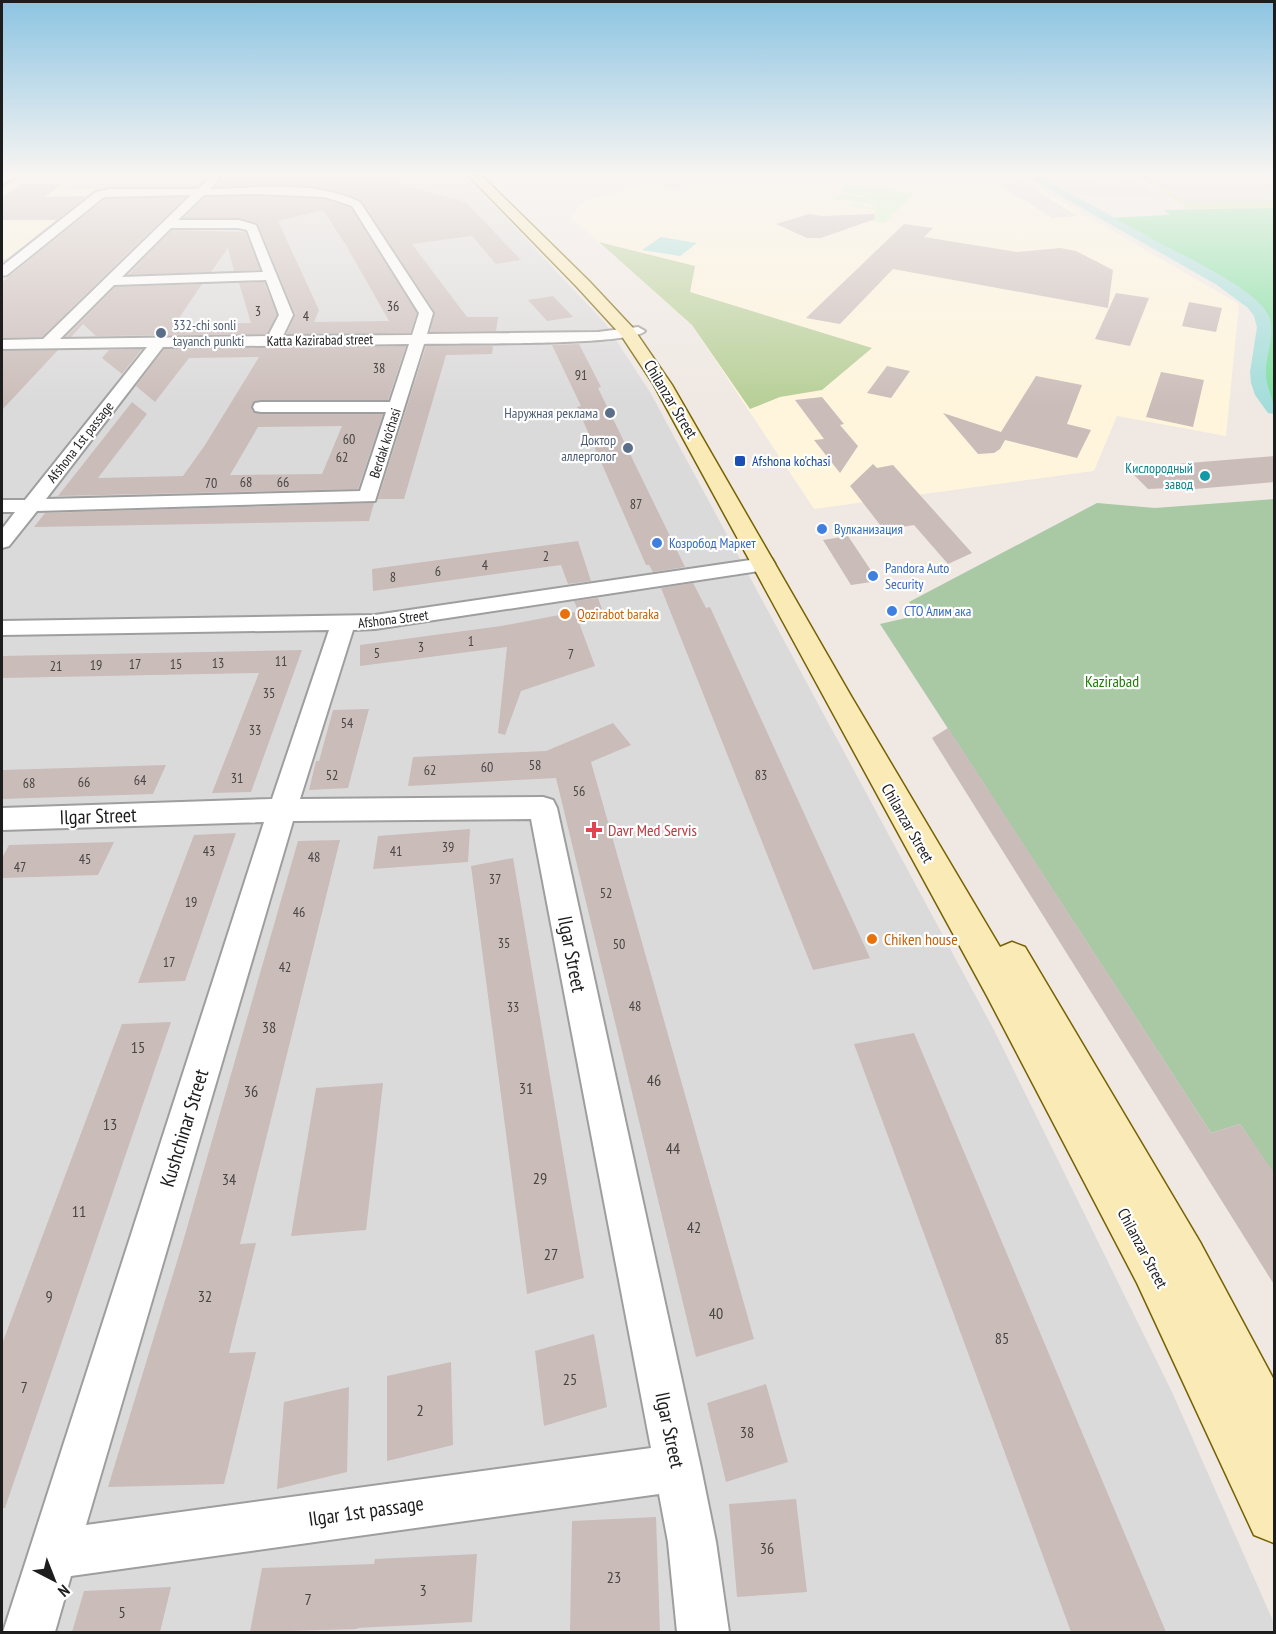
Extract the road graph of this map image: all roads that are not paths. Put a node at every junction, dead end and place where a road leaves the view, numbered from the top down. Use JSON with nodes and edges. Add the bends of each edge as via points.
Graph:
{"nodes":[{"id":1,"x":27,"y":252,"type":"edge"},
{"id":2,"x":141,"y":252,"type":"edge"},
{"id":3,"x":261,"y":252,"type":"edge"},
{"id":4,"x":387,"y":252,"type":"edge"},
{"id":5,"x":552,"y":252,"type":"edge"},
{"id":6,"x":564,"y":252,"type":"edge"},
{"id":7,"x":2,"y":272,"type":"edge"},
{"id":8,"x":270,"y":276,"type":"junction"},
{"id":9,"x":112,"y":280,"type":"junction"},
{"id":10,"x":632,"y":331,"type":"junction"},
{"id":11,"x":420,"y":338,"type":"junction"},
{"id":12,"x":274,"y":340,"type":"junction"},
{"id":13,"x":159,"y":342,"type":"junction"},
{"id":14,"x":2,"y":344,"type":"edge"},
{"id":15,"x":46,"y":344,"type":"junction"},
{"id":16,"x":261,"y":407,"type":"dead end"},
{"id":17,"x":396,"y":407,"type":"junction"},
{"id":18,"x":31,"y":505,"type":"junction"},
{"id":19,"x":2,"y":506,"type":"edge"},
{"id":20,"x":2,"y":542,"type":"edge"},
{"id":21,"x":772,"y":562,"type":"junction"},
{"id":22,"x":343,"y":624,"type":"junction"},
{"id":23,"x":2,"y":628,"type":"edge"},
{"id":24,"x":282,"y":810,"type":"junction"},
{"id":25,"x":5,"y":824,"type":"edge"},
{"id":26,"x":1275,"y":1432,"type":"edge"},
{"id":27,"x":678,"y":1468,"type":"junction"},
{"id":28,"x":1275,"y":1515,"type":"edge"},
{"id":29,"x":53,"y":1554,"type":"junction"},
{"id":30,"x":29,"y":1632,"type":"edge"},
{"id":31,"x":703,"y":1632,"type":"edge"}],
"edges":[{"from":1,"to":7,"type":"street","name":"Berdak ko'chasi"},
{"from":2,"to":9,"type":"street"},
{"from":3,"to":8,"type":"street"},
{"from":4,"to":11,"type":"street","name":"Berdak ko'chasi","via":[[426,313]]},
{"from":5,"to":10,"type":"main road","name":"Chilanzar Street"},
{"from":6,"to":10,"type":"main road","name":"Chilanzar Street","via":[[597,285]]},
{"from":8,"to":9,"type":"street"},
{"from":8,"to":12,"type":"street","via":[[286,315]]},
{"from":9,"to":15,"type":"street"},
{"from":10,"to":11,"type":"street","name":"Katta Kazirabad street","via":[[598,336]]},
{"from":10,"to":21,"type":"main road","name":"Chilanzar Street","via":[[654,350],[681,392]]},
{"from":11,"to":12,"type":"street","name":"Katta Kazirabad street"},
{"from":11,"to":17,"type":"street","name":"Berdak ko'chasi"},
{"from":12,"to":13,"type":"street","name":"Katta Kazirabad street"},
{"from":13,"to":15,"type":"street","name":"Katta Kazirabad street"},
{"from":13,"to":18,"type":"street","name":"Afshona 1st passage"},
{"from":14,"to":15,"type":"street","name":"Katta Kazirabad street"},
{"from":16,"to":17,"type":"street"},
{"from":17,"to":18,"type":"street","name":"Berdak ko'chasi","via":[[368,497]]},
{"from":18,"to":19,"type":"street","name":"Berdak ko'chasi"},
{"from":18,"to":20,"type":"street","name":"Afshona 1st passage"},
{"from":21,"to":22,"type":"street","name":"Afshona Street","via":[[409,618]]},
{"from":21,"to":26,"type":"main road","name":"Chilanzar Street","via":[[1095,1104]]},
{"from":21,"to":28,"type":"main road","name":"Chilanzar Street","via":[[836,696],[1001,984],[1154,1266]]},
{"from":22,"to":23,"type":"street","name":"Afshona Street"},
{"from":22,"to":24,"type":"street","name":"Kushchinar Street"},
{"from":24,"to":25,"type":"street","name":"Ilgar Street"},
{"from":24,"to":27,"type":"street","name":"Ilgar Street","via":[[543,808]]},
{"from":24,"to":29,"type":"street","name":"Kushchinar Street"},
{"from":27,"to":29,"type":"street","name":"Ilgar 1st passage"},
{"from":27,"to":31,"type":"street","name":"Ilgar Street"},
{"from":29,"to":30,"type":"street","name":"Kushchinar Street"}]}
